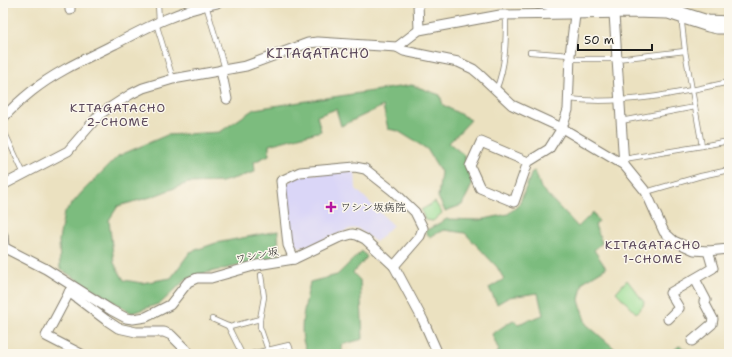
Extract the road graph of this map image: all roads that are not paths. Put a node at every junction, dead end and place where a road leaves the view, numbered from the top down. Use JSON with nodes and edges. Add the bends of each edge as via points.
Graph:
{"nodes":[{"id":1,"x":158,"y":3,"type":"edge"},
{"id":2,"x":217,"y":3,"type":"edge"},
{"id":3,"x":418,"y":3,"type":"edge"},
{"id":4,"x":537,"y":3,"type":"edge"},
{"id":5,"x":206,"y":5,"type":"junction"},
{"id":6,"x":598,"y":5,"type":"edge"},
{"id":7,"x":194,"y":6,"type":"edge"},
{"id":8,"x":556,"y":8,"type":"edge"},
{"id":9,"x":614,"y":14,"type":"junction"},
{"id":10,"x":506,"y":15,"type":"junction"},
{"id":11,"x":575,"y":15,"type":"junction"},
{"id":12,"x":683,"y":19,"type":"junction"},
{"id":13,"x":729,"y":21,"type":"edge"},
{"id":14,"x":157,"y":22,"type":"junction"},
{"id":15,"x":729,"y":29,"type":"edge"},
{"id":16,"x":419,"y":30,"type":"junction"},
{"id":17,"x":397,"y":47,"type":"junction"},
{"id":18,"x":685,"y":51,"type":"junction"},
{"id":19,"x":530,"y":52,"type":"dead end"},
{"id":20,"x":570,"y":57,"type":"junction"},
{"id":21,"x":617,"y":59,"type":"junction"},
{"id":22,"x":223,"y":69,"type":"junction"},
{"id":23,"x":172,"y":79,"type":"junction"},
{"id":24,"x":729,"y":82,"type":"edge"},
{"id":25,"x":496,"y":90,"type":"junction"},
{"id":26,"x":692,"y":90,"type":"junction"},
{"id":27,"x":226,"y":99,"type":"dead end"},
{"id":28,"x":568,"y":99,"type":"junction"},
{"id":29,"x":620,"y":101,"type":"junction"},
{"id":30,"x":695,"y":107,"type":"junction"},
{"id":31,"x":3,"y":118,"type":"edge"},
{"id":32,"x":621,"y":121,"type":"junction"},
{"id":33,"x":562,"y":128,"type":"junction"},
{"id":34,"x":3,"y":129,"type":"edge"},
{"id":35,"x":729,"y":141,"type":"edge"},
{"id":36,"x":702,"y":146,"type":"junction"},
{"id":37,"x":528,"y":162,"type":"junction"},
{"id":38,"x":624,"y":162,"type":"junction"},
{"id":39,"x":729,"y":170,"type":"edge"},
{"id":40,"x":24,"y":174,"type":"junction"},
{"id":41,"x":3,"y":185,"type":"edge"},
{"id":42,"x":646,"y":192,"type":"junction"},
{"id":43,"x":3,"y":235,"type":"edge"},
{"id":44,"x":3,"y":247,"type":"edge"},
{"id":45,"x":729,"y":249,"type":"edge"},
{"id":46,"x":708,"y":251,"type":"junction"},
{"id":47,"x":294,"y":259,"type":"junction"},
{"id":48,"x":394,"y":266,"type":"junction"},
{"id":49,"x":261,"y":274,"type":"dead end"},
{"id":50,"x":695,"y":279,"type":"junction"},
{"id":51,"x":71,"y":288,"type":"junction"},
{"id":52,"x":212,"y":318,"type":"dead end"},
{"id":53,"x":260,"y":319,"type":"junction"},
{"id":54,"x":668,"y":319,"type":"dead end"},
{"id":55,"x":228,"y":326,"type":"junction"},
{"id":56,"x":692,"y":341,"type":"dead end"},
{"id":57,"x":265,"y":352,"type":"edge"},
{"id":58,"x":80,"y":354,"type":"edge"},
{"id":59,"x":190,"y":354,"type":"edge"},
{"id":60,"x":242,"y":354,"type":"edge"},
{"id":61,"x":252,"y":354,"type":"edge"},
{"id":62,"x":292,"y":354,"type":"edge"},
{"id":63,"x":438,"y":354,"type":"edge"}],
"edges":[{"from":1,"to":14,"type":"lane"},
{"from":2,"to":5,"type":"street"},
{"from":3,"to":16,"type":"street"},
{"from":4,"to":8,"type":"street"},
{"from":5,"to":7,"type":"street"},
{"from":5,"to":22,"type":"lane"},
{"from":6,"to":8,"type":"street"},
{"from":6,"to":13,"type":"street","via":[[667,7],[708,20]]},
{"from":7,"to":14,"type":"street"},
{"from":8,"to":10,"type":"street"},
{"from":8,"to":11,"type":"street"},
{"from":9,"to":11,"type":"street"},
{"from":9,"to":12,"type":"street","via":[[668,14]]},
{"from":9,"to":21,"type":"street"},
{"from":10,"to":16,"type":"street"},
{"from":10,"to":25,"type":"lane","via":[[501,77]]},
{"from":11,"to":20,"type":"street"},
{"from":12,"to":15,"type":"street","via":[[708,27]]},
{"from":12,"to":18,"type":"lane"},
{"from":14,"to":23,"type":"lane"},
{"from":14,"to":31,"type":"street","via":[[52,77],[32,90]]},
{"from":16,"to":17,"type":"street"},
{"from":17,"to":22,"type":"street","via":[[308,43],[246,66]]},
{"from":17,"to":25,"type":"street","via":[[404,51],[464,64]]},
{"from":18,"to":21,"type":"lane"},
{"from":18,"to":26,"type":"lane"},
{"from":19,"to":20,"type":"lane"},
{"from":20,"to":21,"type":"lane"},
{"from":20,"to":28,"type":"street"},
{"from":21,"to":29,"type":"street"},
{"from":22,"to":23,"type":"street"},
{"from":22,"to":27,"type":"street"},
{"from":23,"to":40,"type":"street","via":[[131,94],[100,114],[68,151]]},
{"from":24,"to":26,"type":"lane"},
{"from":25,"to":33,"type":"street","via":[[512,105]]},
{"from":26,"to":29,"type":"lane"},
{"from":26,"to":30,"type":"lane"},
{"from":28,"to":29,"type":"lane"},
{"from":28,"to":33,"type":"street","via":[[568,110]]},
{"from":29,"to":32,"type":"street"},
{"from":30,"to":32,"type":"lane"},
{"from":30,"to":36,"type":"lane"},
{"from":32,"to":38,"type":"street"},
{"from":33,"to":37,"type":"street","via":[[549,149]]},
{"from":33,"to":38,"type":"street"},
{"from":34,"to":40,"type":"lane"},
{"from":35,"to":36,"type":"lane"},
{"from":36,"to":38,"type":"lane"},
{"from":37,"to":37,"type":"street","via":[[514,202],[480,188],[470,166],[481,142]]},
{"from":38,"to":42,"type":"street"},
{"from":39,"to":42,"type":"lane"},
{"from":40,"to":41,"type":"street"},
{"from":42,"to":46,"type":"street","via":[[664,232],[674,241],[694,250]]},
{"from":43,"to":44,"type":"street"},
{"from":44,"to":51,"type":"street","via":[[46,269]]},
{"from":45,"to":46,"type":"street"},
{"from":46,"to":50,"type":"street","via":[[713,268]]},
{"from":47,"to":48,"type":"street","name":"ワシン坂","via":[[352,234],[365,239]]},
{"from":47,"to":48,"type":"street","via":[[288,245],[282,181],[300,172],[355,167],[365,169],[393,191],[415,212],[423,228],[420,236]]},
{"from":47,"to":51,"type":"street","name":"ワシン坂","via":[[211,278],[197,278],[188,282],[170,305],[146,317],[134,319],[126,318]]},
{"from":48,"to":63,"type":"street","name":"ワシン坂"},
{"from":49,"to":53,"type":"lane","via":[[264,297]]},
{"from":50,"to":54,"type":"street","via":[[670,293],[678,308]]},
{"from":50,"to":56,"type":"street","via":[[713,319],[712,324]]},
{"from":51,"to":58,"type":"street","via":[[46,336]]},
{"from":51,"to":59,"type":"street","via":[[118,328],[136,332],[164,332],[171,335]]},
{"from":52,"to":55,"type":"lane"},
{"from":53,"to":55,"type":"lane","via":[[238,326]]},
{"from":53,"to":57,"type":"lane"},
{"from":55,"to":60,"type":"lane"},
{"from":57,"to":61,"type":"lane"},
{"from":57,"to":62,"type":"lane","via":[[289,345]]}]}
